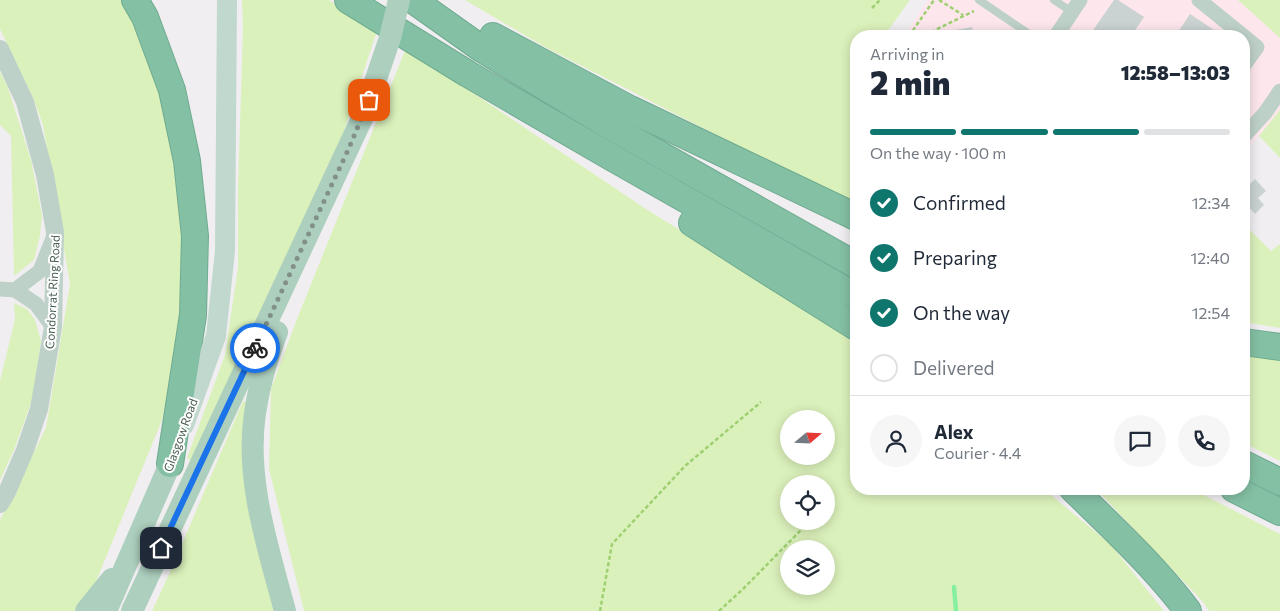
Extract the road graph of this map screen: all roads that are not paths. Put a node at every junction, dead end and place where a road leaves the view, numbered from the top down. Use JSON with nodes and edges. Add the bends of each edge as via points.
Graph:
{"nodes":[{"id":1,"x":135,"y":0,"type":"edge"},
{"id":2,"x":227,"y":0,"type":"edge"},
{"id":3,"x":348,"y":0,"type":"edge"},
{"id":4,"x":399,"y":0,"type":"edge"},
{"id":5,"x":413,"y":0,"type":"edge"},
{"id":6,"x":432,"y":0,"type":"edge"},
{"id":7,"x":979,"y":0,"type":"edge"},
{"id":8,"x":1054,"y":0,"type":"edge"},
{"id":9,"x":1199,"y":0,"type":"edge"},
{"id":10,"x":1076,"y":6,"type":"edge"},
{"id":11,"x":1023,"y":30,"type":"edge"},
{"id":12,"x":1060,"y":30,"type":"edge"},
{"id":13,"x":1236,"y":30,"type":"edge"},
{"id":14,"x":1250,"y":41,"type":"edge"},
{"id":15,"x":0,"y":49,"type":"edge"},
{"id":16,"x":1250,"y":57,"type":"edge"},
{"id":17,"x":468,"y":74,"type":"junction"},
{"id":18,"x":1280,"y":91,"type":"edge"},
{"id":19,"x":1250,"y":130,"type":"edge"},
{"id":20,"x":323,"y":204,"type":"junction"},
{"id":21,"x":850,"y":214,"type":"edge"},
{"id":22,"x":55,"y":232,"type":"junction"},
{"id":23,"x":850,"y":262,"type":"edge"},
{"id":24,"x":0,"y":289,"type":"edge"},
{"id":25,"x":16,"y":290,"type":"junction"},
{"id":26,"x":850,"y":293,"type":"edge"},
{"id":27,"x":850,"y":323,"type":"edge"},
{"id":28,"x":53,"y":327,"type":"junction"},
{"id":29,"x":1250,"y":343,"type":"edge"},
{"id":30,"x":1280,"y":347,"type":"edge"},
{"id":31,"x":170,"y":464,"type":"junction"},
{"id":32,"x":1250,"y":467,"type":"edge"},
{"id":33,"x":1280,"y":482,"type":"edge"},
{"id":34,"x":1079,"y":495,"type":"edge"},
{"id":35,"x":1246,"y":495,"type":"edge"},
{"id":36,"x":0,"y":504,"type":"edge"},
{"id":37,"x":1280,"y":512,"type":"edge"},
{"id":38,"x":130,"y":557,"type":"junction"},
{"id":39,"x":86,"y":611,"type":"edge"},
{"id":40,"x":106,"y":611,"type":"edge"},
{"id":41,"x":132,"y":611,"type":"edge"},
{"id":42,"x":285,"y":611,"type":"edge"},
{"id":43,"x":1188,"y":611,"type":"edge"}],
"edges":[{"from":1,"to":31,"type":"highway","via":[[172,90],[187,161],[195,236],[193,315]]},
{"from":2,"to":31,"type":"main road","name":"Glasgow Road","via":[[225,251],[216,336]]},
{"from":3,"to":17,"type":"highway"},
{"from":4,"to":20,"type":"main road","bridge":true,"via":[[390,38],[364,114]]},
{"from":5,"to":23,"type":"highway","via":[[482,49],[620,132]]},
{"from":6,"to":21,"type":"highway","via":[[497,39],[630,109]]},
{"from":7,"to":11,"type":"lane"},
{"from":8,"to":10,"type":"lane"},
{"from":9,"to":13,"type":"street"},
{"from":10,"to":12,"type":"street"},
{"from":14,"to":16,"type":"street","via":[[1257,47]]},
{"from":15,"to":22,"type":"street","name":"Condorrat Ring Road","via":[[25,102],[45,175]]},
{"from":17,"to":26,"type":"highway"},
{"from":17,"to":27,"type":"highway"},
{"from":18,"to":19,"type":"street"},
{"from":20,"to":41,"type":"main road"},
{"from":20,"to":42,"type":"main road","via":[[265,364],[254,414],[252,444],[256,493]]},
{"from":22,"to":25,"type":"street","via":[[40,271]]},
{"from":22,"to":28,"type":"street","name":"Condorrat Ring Road"},
{"from":24,"to":25,"type":"street"},
{"from":25,"to":28,"type":"street","via":[[36,304]]},
{"from":28,"to":36,"type":"street","name":"Condorrat Ring Road","via":[[39,409],[25,450]]},
{"from":29,"to":30,"type":"highway"},
{"from":31,"to":38,"type":"main road","name":"Glasgow Road"},
{"from":32,"to":33,"type":"highway"},
{"from":34,"to":43,"type":"highway","via":[[1128,542]]},
{"from":35,"to":37,"type":"highway"},
{"from":38,"to":39,"type":"main road"},
{"from":38,"to":40,"type":"main road","name":"Glasgow Road"}]}
